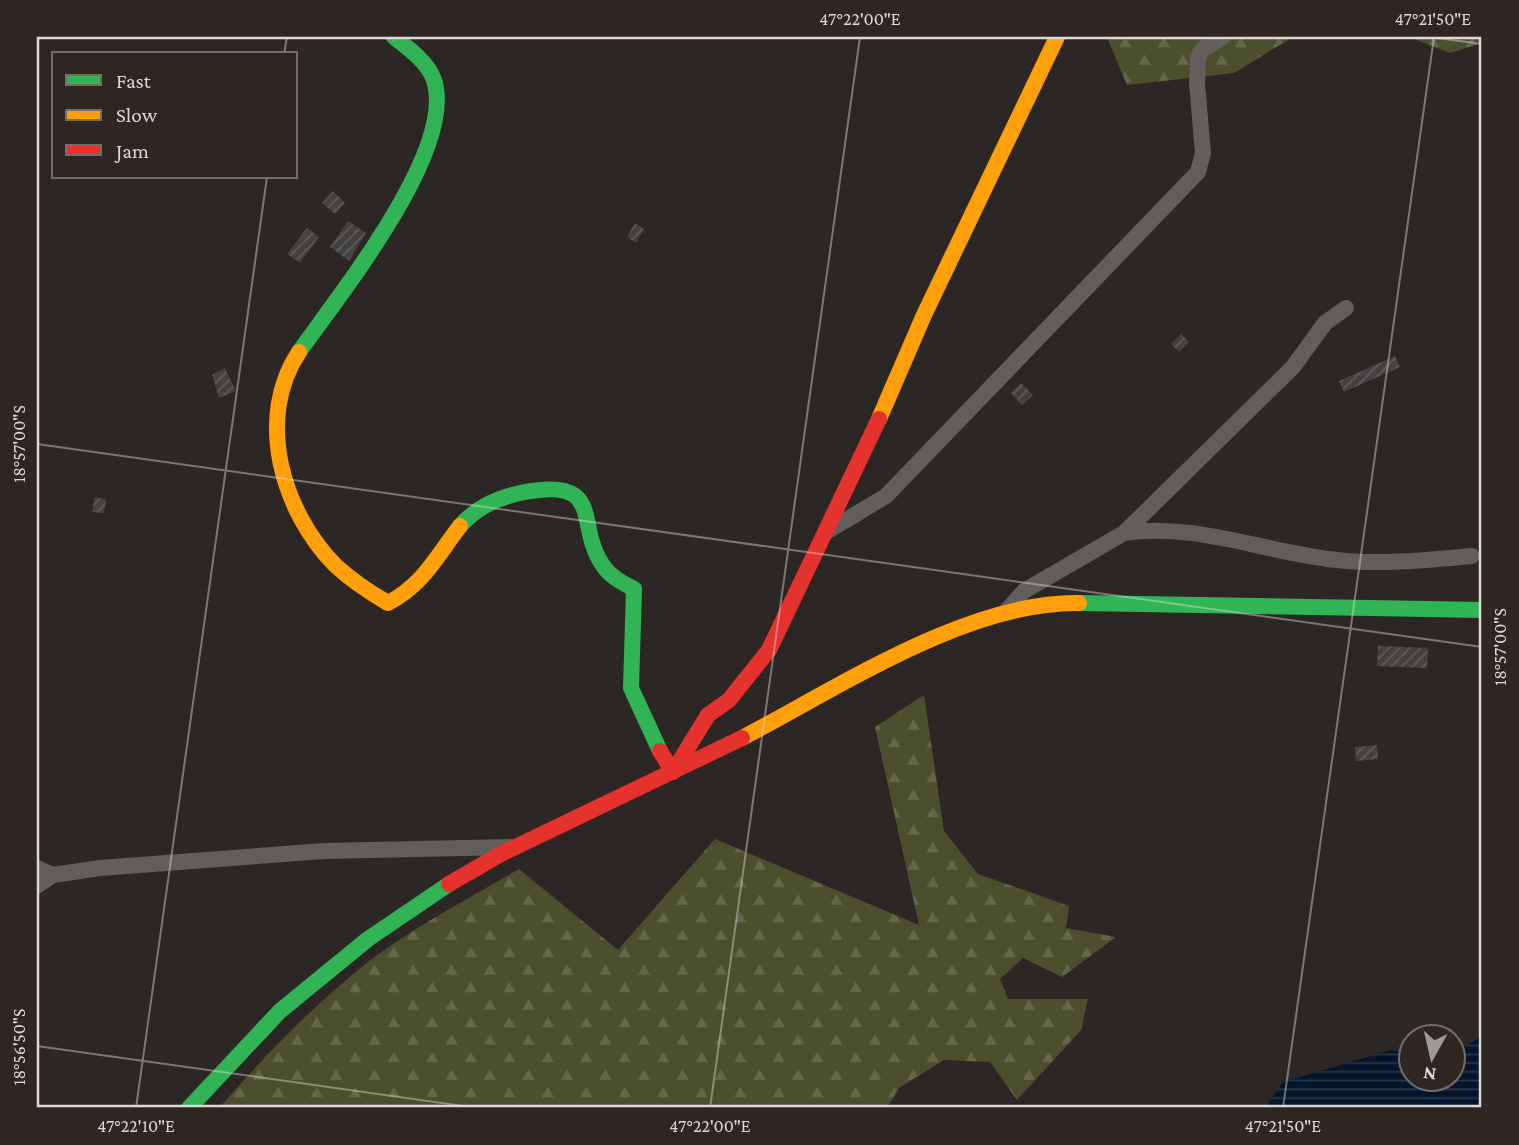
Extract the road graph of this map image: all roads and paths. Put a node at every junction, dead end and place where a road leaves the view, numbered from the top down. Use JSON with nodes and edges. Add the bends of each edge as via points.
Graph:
{"nodes":[{"id":1,"x":394,"y":37,"type":"edge"},
{"id":2,"x":1057,"y":37,"type":"edge"},
{"id":3,"x":1223,"y":37,"type":"edge"},
{"id":4,"x":1346,"y":308,"type":"dead end"},
{"id":5,"x":828,"y":531,"type":"junction"},
{"id":6,"x":1124,"y":533,"type":"junction"},
{"id":7,"x":1472,"y":556,"type":"dead end"},
{"id":8,"x":1007,"y":610,"type":"junction"},
{"id":9,"x":1482,"y":610,"type":"edge"},
{"id":10,"x":673,"y":772,"type":"junction"},
{"id":11,"x":522,"y":846,"type":"junction"},
{"id":12,"x":37,"y":868,"type":"edge"},
{"id":13,"x":53,"y":875,"type":"junction"},
{"id":14,"x":37,"y":886,"type":"edge"},
{"id":15,"x":190,"y":1108,"type":"edge"}],
"edges":[{"from":1,"to":10,"type":"street","via":[[434,79],[438,109],[403,199],[285,376],[277,411],[278,442],[292,500],[317,548],[357,585],[388,603],[405,598],[452,532],[479,508],[507,493],[556,489],[577,497],[603,566],[634,589],[631,688],[655,744]]},
{"from":2,"to":5,"type":"street","via":[[924,315]]},
{"from":3,"to":5,"type":"street","via":[[1201,51],[1198,59],[1203,153],[1199,172],[886,496]]},
{"from":4,"to":6,"type":"street","via":[[1325,323],[1293,367]]},
{"from":5,"to":10,"type":"street","via":[[769,650],[729,700],[708,715]]},
{"from":6,"to":7,"type":"street","via":[[1174,531],[1338,561]]},
{"from":6,"to":8,"type":"street","via":[[1024,591]]},
{"from":8,"to":9,"type":"street","via":[[1062,603]]},
{"from":8,"to":10,"type":"street","via":[[932,639]]},
{"from":10,"to":11,"type":"street"},
{"from":11,"to":13,"type":"street","via":[[324,851]]},
{"from":11,"to":15,"type":"street","via":[[436,891],[368,939],[280,1011]]},
{"from":12,"to":13,"type":"street"},
{"from":13,"to":14,"type":"street"}]}
